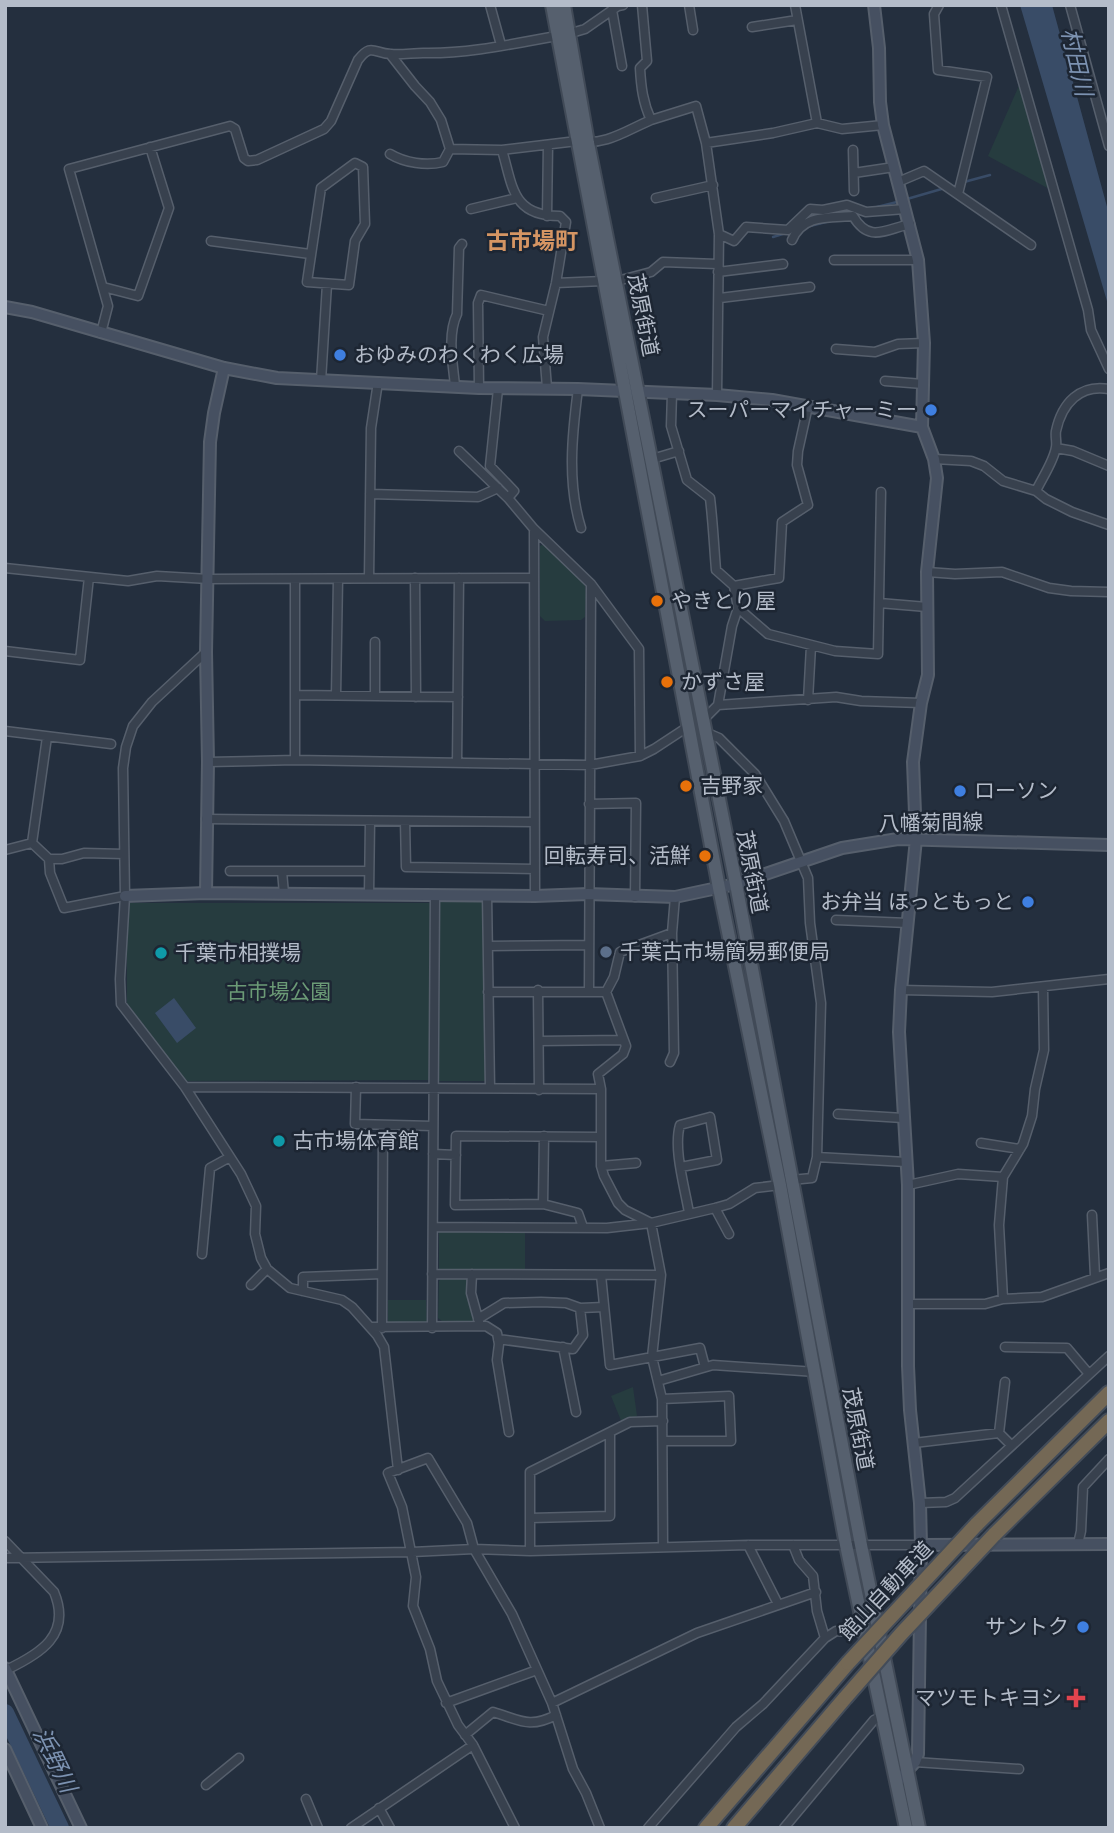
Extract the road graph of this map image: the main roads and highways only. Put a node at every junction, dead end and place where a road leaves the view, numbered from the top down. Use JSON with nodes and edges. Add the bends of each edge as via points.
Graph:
{"nodes":[{"id":1,"x":552,"y":5,"type":"edge"},
{"id":2,"x":564,"y":5,"type":"edge"},
{"id":3,"x":562,"y":35,"type":"junction"},
{"id":4,"x":610,"y":281,"type":"junction"},
{"id":5,"x":785,"y":1182,"type":"junction"},
{"id":6,"x":1109,"y":1393,"type":"edge"},
{"id":7,"x":1109,"y":1421,"type":"edge"},
{"id":8,"x":706,"y":1828,"type":"edge"},
{"id":9,"x":734,"y":1828,"type":"edge"},
{"id":10,"x":906,"y":1828,"type":"edge"},
{"id":11,"x":919,"y":1828,"type":"edge"}],
"edges":[{"from":1,"to":3,"type":"main road","name":"茂原街道"},
{"from":2,"to":3,"type":"main road","name":"茂原街道"},
{"from":3,"to":4,"type":"main road","name":"茂原街道"},
{"from":4,"to":5,"type":"main road","name":"茂原街道","via":[[638,391],[736,884]]},
{"from":4,"to":5,"type":"main road","name":"茂原街道","via":[[624,391],[719,888]]},
{"from":5,"to":10,"type":"main road","name":"茂原街道","via":[[846,1545]]},
{"from":5,"to":11,"type":"main road","name":"茂原街道","via":[[911,1766]]},
{"from":6,"to":8,"type":"highway","name":"館山自動車道","bridge":true,"via":[[1014,1485],[848,1663]]},
{"from":7,"to":9,"type":"highway","name":"館山自動車道","bridge":true,"via":[[901,1634]]}]}
